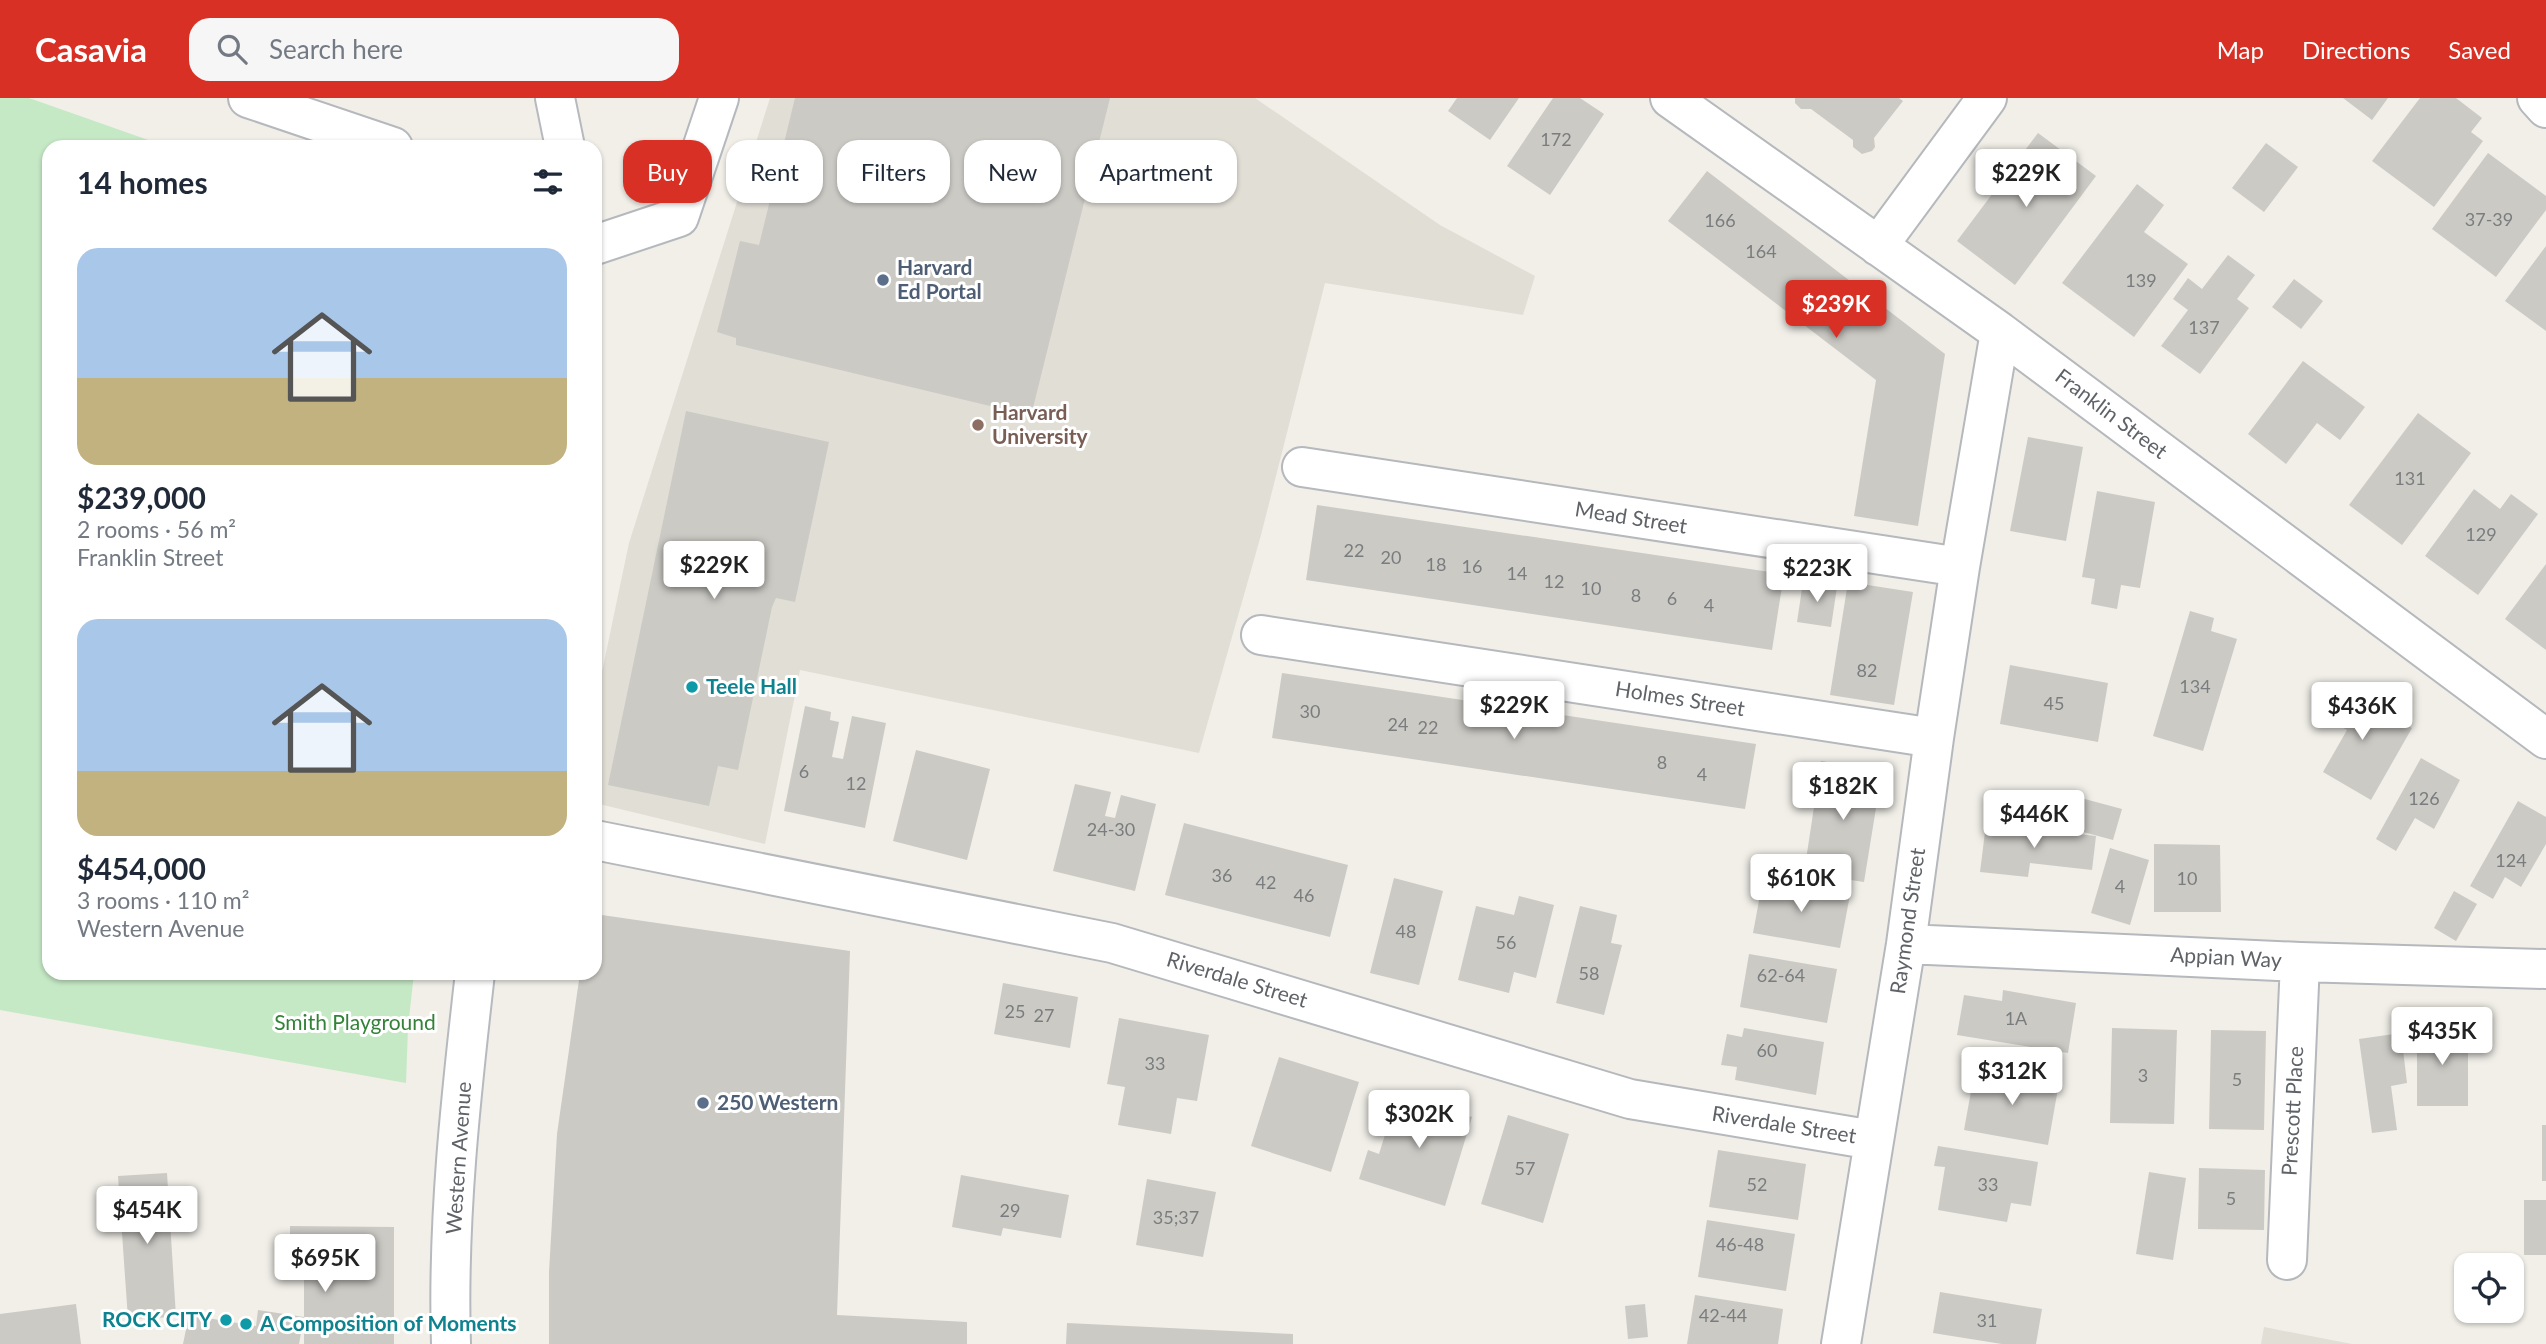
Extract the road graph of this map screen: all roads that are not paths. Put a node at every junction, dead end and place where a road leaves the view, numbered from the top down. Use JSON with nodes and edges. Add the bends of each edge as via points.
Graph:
{"nodes":[{"id":1,"x":248,"y":98,"type":"edge"},
{"id":2,"x":555,"y":98,"type":"edge"},
{"id":3,"x":719,"y":98,"type":"edge"},
{"id":4,"x":1670,"y":98,"type":"edge"},
{"id":5,"x":1986,"y":98,"type":"edge"},
{"id":6,"x":2537,"y":98,"type":"edge"},
{"id":7,"x":2546,"y":108,"type":"edge"},
{"id":8,"x":372,"y":140,"type":"edge"},
{"id":9,"x":564,"y":140,"type":"edge"},
{"id":10,"x":602,"y":243,"type":"edge"},
{"id":11,"x":1878,"y":246,"type":"junction"},
{"id":12,"x":2000,"y":332,"type":"junction"},
{"id":13,"x":1302,"y":467,"type":"dead end"},
{"id":14,"x":1960,"y":567,"type":"junction"},
{"id":15,"x":1261,"y":635,"type":"dead end"},
{"id":16,"x":1934,"y":738,"type":"junction"},
{"id":17,"x":2546,"y":738,"type":"edge"},
{"id":18,"x":602,"y":841,"type":"edge"},
{"id":19,"x":1906,"y":944,"type":"junction"},
{"id":20,"x":2300,"y":962,"type":"junction"},
{"id":21,"x":2546,"y":969,"type":"edge"},
{"id":22,"x":474,"y":980,"type":"edge"},
{"id":23,"x":1873,"y":1140,"type":"junction"},
{"id":24,"x":2287,"y":1260,"type":"dead end"},
{"id":25,"x":451,"y":1344,"type":"edge"},
{"id":26,"x":1841,"y":1344,"type":"edge"}],
"edges":[{"from":1,"to":8,"type":"street"},
{"from":2,"to":9,"type":"street"},
{"from":3,"to":10,"type":"street","via":[[679,217]]},
{"from":4,"to":11,"type":"street","name":"Franklin Street"},
{"from":5,"to":11,"type":"street"},
{"from":6,"to":7,"type":"street"},
{"from":11,"to":12,"type":"street","name":"Franklin Street"},
{"from":12,"to":14,"type":"street","name":"Raymond Street"},
{"from":12,"to":17,"type":"street","name":"Franklin Street"},
{"from":13,"to":14,"type":"street","name":"Mead Street"},
{"from":14,"to":16,"type":"street","name":"Raymond Street"},
{"from":15,"to":16,"type":"street","name":"Holmes Street"},
{"from":16,"to":19,"type":"street","name":"Raymond Street"},
{"from":18,"to":23,"type":"street","name":"Riverdale Street","via":[[1112,943],[1630,1099]]},
{"from":19,"to":20,"type":"street","name":"Appian Way"},
{"from":19,"to":23,"type":"street","name":"Raymond Street"},
{"from":20,"to":21,"type":"street","name":"Appian Way"},
{"from":20,"to":24,"type":"street","name":"Prescott Place"},
{"from":22,"to":25,"type":"street","name":"Western Avenue","via":[[457,1172]]},
{"from":23,"to":26,"type":"street","name":"Raymond Street"}]}
